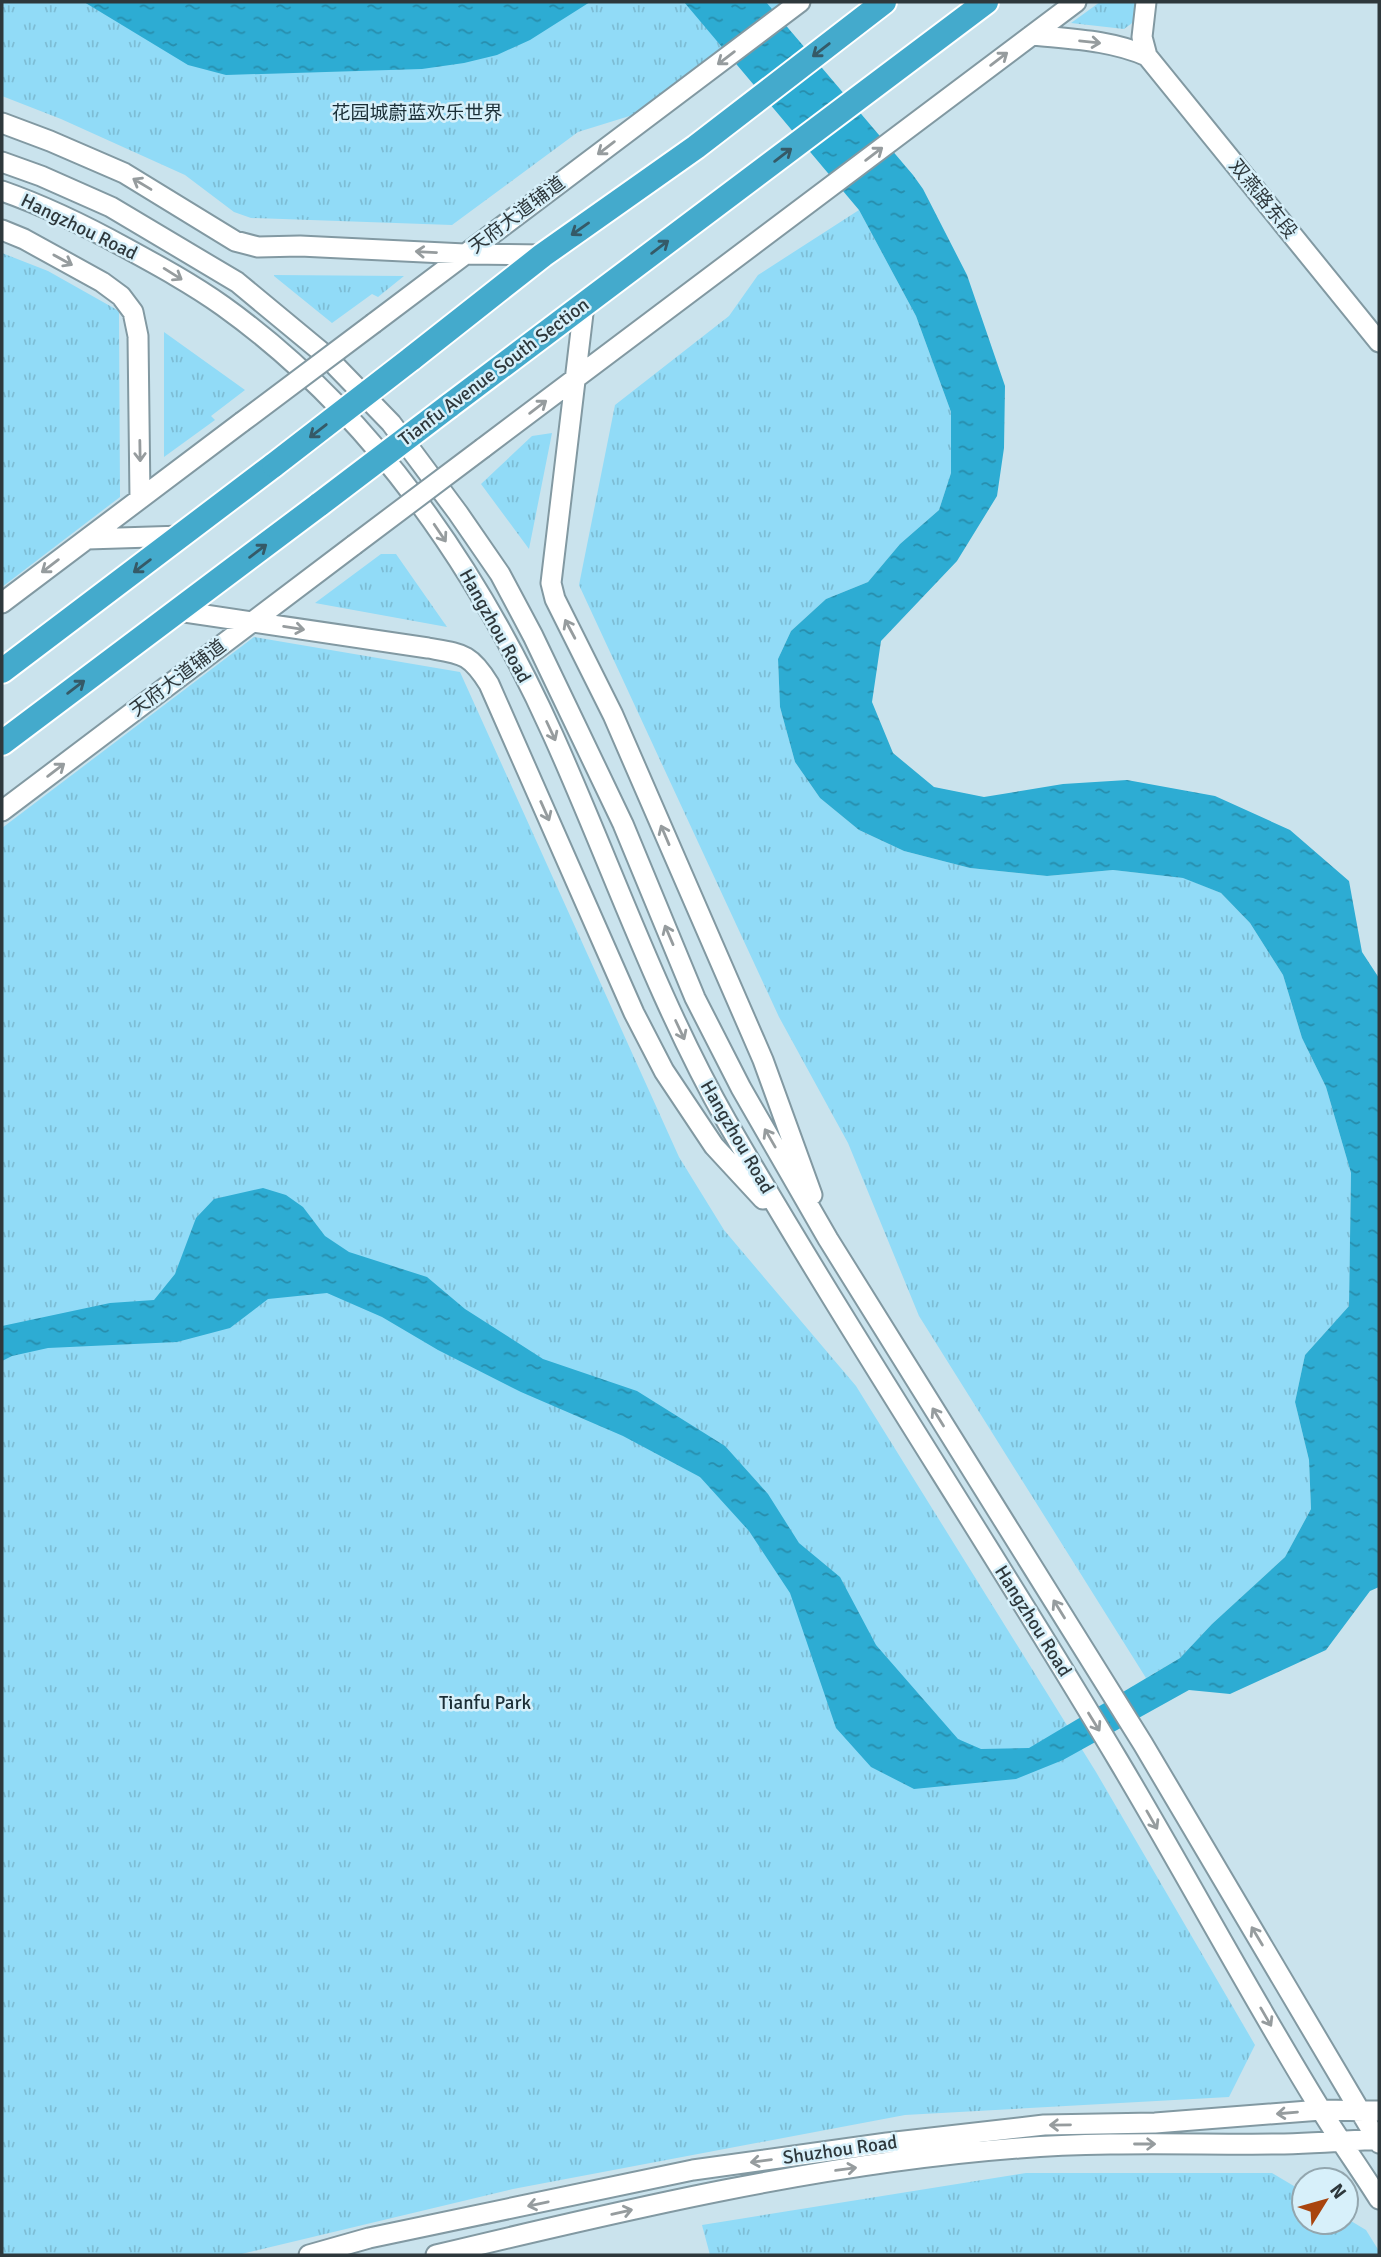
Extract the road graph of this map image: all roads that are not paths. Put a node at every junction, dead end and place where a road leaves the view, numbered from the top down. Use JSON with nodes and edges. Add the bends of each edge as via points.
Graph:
{"nodes":[{"id":1,"x":800,"y":2,"type":"edge"},
{"id":2,"x":986,"y":2,"type":"edge"},
{"id":3,"x":1076,"y":2,"type":"edge"},
{"id":4,"x":1146,"y":2,"type":"edge"},
{"id":5,"x":880,"y":4,"type":"edge"},
{"id":6,"x":1032,"y":35,"type":"junction"},
{"id":7,"x":1147,"y":56,"type":"junction"},
{"id":8,"x":2,"y":123,"type":"edge"},
{"id":9,"x":2,"y":162,"type":"edge"},
{"id":10,"x":2,"y":191,"type":"edge"},
{"id":11,"x":2,"y":230,"type":"edge"},
{"id":12,"x":465,"y":254,"type":"junction"},
{"id":13,"x":544,"y":255,"type":"junction"},
{"id":14,"x":584,"y":305,"type":"junction"},
{"id":15,"x":1379,"y":342,"type":"edge"},
{"id":16,"x":576,"y":378,"type":"junction"},
{"id":17,"x":140,"y":499,"type":"junction"},
{"id":18,"x":183,"y":536,"type":"junction"},
{"id":19,"x":87,"y":538,"type":"junction"},
{"id":20,"x":2,"y":603,"type":"edge"},
{"id":21,"x":178,"y":611,"type":"junction"},
{"id":22,"x":253,"y":621,"type":"junction"},
{"id":23,"x":2,"y":671,"type":"edge"},
{"id":24,"x":2,"y":743,"type":"edge"},
{"id":25,"x":2,"y":811,"type":"edge"},
{"id":26,"x":788,"y":1225,"type":"junction"},
{"id":27,"x":828,"y":1239,"type":"junction"},
{"id":28,"x":1321,"y":2110,"type":"junction"},
{"id":29,"x":1370,"y":2112,"type":"edge"},
{"id":30,"x":1378,"y":2140,"type":"edge"},
{"id":31,"x":1342,"y":2141,"type":"junction"},
{"id":32,"x":1379,"y":2199,"type":"edge"},
{"id":33,"x":309,"y":2255,"type":"edge"},
{"id":34,"x":436,"y":2255,"type":"edge"}],
"edges":[{"from":1,"to":12,"type":"main road","name":"天府大道辅道","one_way":true},
{"from":14,"to":2,"type":"highway","name":"Tianfu Avenue South Section","one_way":true},
{"from":3,"to":6,"type":"main road"},
{"from":4,"to":7,"type":"main road","via":[[1142,37]]},
{"from":5,"to":13,"type":"highway","one_way":true,"via":[[696,147]]},
{"from":6,"to":7,"type":"main road","one_way":true,"via":[[1110,44]]},
{"from":16,"to":6,"type":"main road","one_way":true},
{"from":7,"to":15,"type":"main road","name":"双燕路东段"},
{"from":12,"to":8,"type":"main road","one_way":true,"via":[[258,247],[235,241],[124,173]]},
{"from":27,"to":9,"type":"main road","name":"Hangzhou Road","one_way":true,"via":[[701,1010],[623,824],[500,574],[391,423],[324,354],[237,282],[110,207]]},
{"from":10,"to":26,"type":"main road","name":"Hangzhou Road","one_way":true,"via":[[95,231],[218,302],[308,377],[406,486],[468,575],[512,652],[552,732],[694,1061]]},
{"from":11,"to":17,"type":"main road","one_way":true,"via":[[102,282],[133,312],[138,336]]},
{"from":12,"to":13,"type":"main road"},
{"from":12,"to":17,"type":"main road","name":"天府大道辅道","bridge":true},
{"from":13,"to":18,"type":"highway","one_way":true,"bridge":true},
{"from":14,"to":16,"type":"main road"},
{"from":21,"to":14,"type":"highway","name":"Tianfu Avenue South Section","one_way":true,"bridge":true},
{"from":22,"to":16,"type":"main road","name":"天府大道辅道","one_way":true,"bridge":true},
{"from":27,"to":16,"type":"main road","one_way":true,"via":[[763,1060],[613,715],[555,599],[551,583]]},
{"from":17,"to":19,"type":"main road"},
{"from":18,"to":19,"type":"main road"},
{"from":18,"to":23,"type":"highway","one_way":true},
{"from":19,"to":20,"type":"main road","one_way":true},
{"from":21,"to":22,"type":"main road"},
{"from":24,"to":21,"type":"highway","name":"Tianfu Avenue South Section","one_way":true},
{"from":25,"to":22,"type":"main road","name":"天府大道辅道","one_way":true},
{"from":22,"to":26,"type":"main road","one_way":true,"via":[[458,654],[479,668],[664,1071],[713,1146]]},
{"from":26,"to":28,"type":"main road","name":"Hangzhou Road","one_way":true,"via":[[1118,1760]]},
{"from":29,"to":27,"type":"main road","name":"Hangzhou Road","one_way":true},
{"from":28,"to":29,"type":"main road","name":"Shuzhou Road"},
{"from":28,"to":31,"type":"main road","name":"Hangzhou Road"},
{"from":28,"to":33,"type":"main road","name":"Shuzhou Road","one_way":true,"via":[[1155,2123],[1044,2125],[693,2170],[369,2238]]},
{"from":29,"to":30,"type":"main road","name":"Hangzhou Road"},
{"from":30,"to":31,"type":"main road","name":"Shuzhou Road"},
{"from":31,"to":32,"type":"main road","name":"Hangzhou Road"},
{"from":34,"to":31,"type":"main road","name":"Shuzhou Road","one_way":true,"via":[[694,2196],[943,2156],[1020,2148]]}]}
